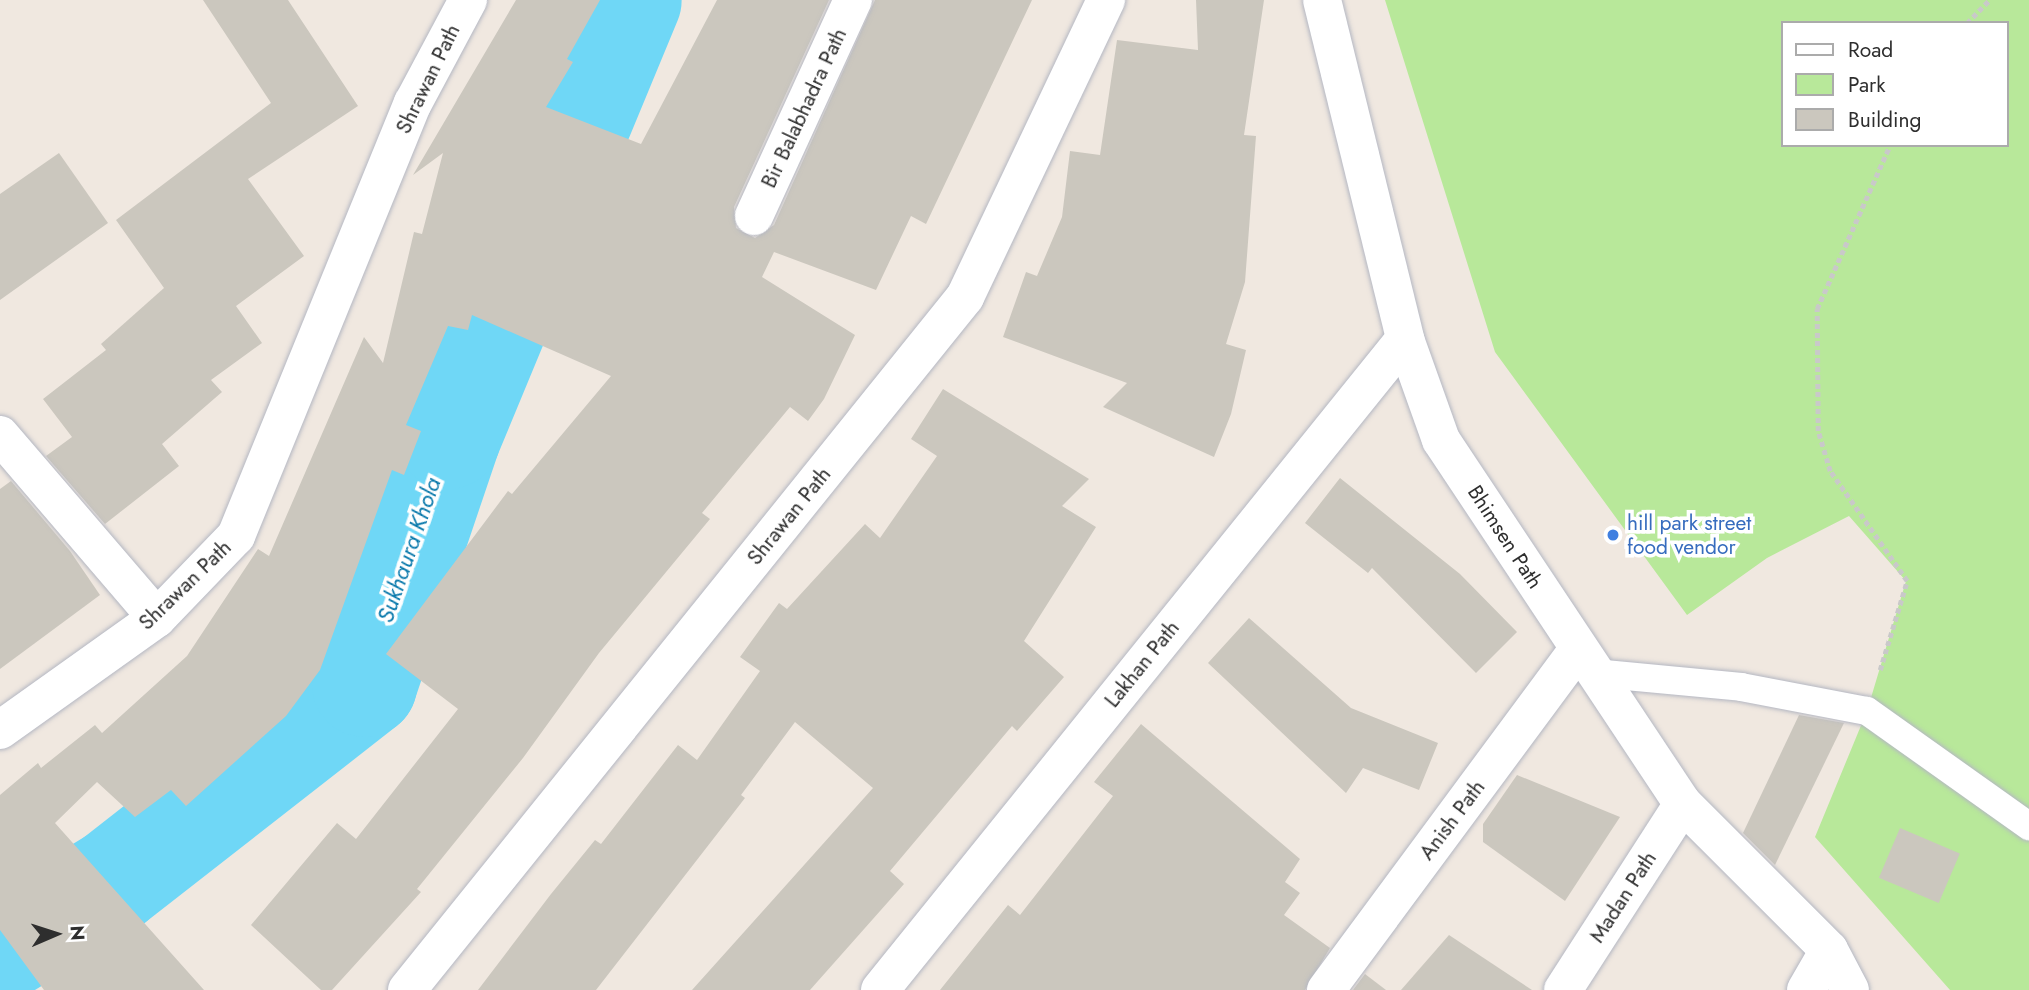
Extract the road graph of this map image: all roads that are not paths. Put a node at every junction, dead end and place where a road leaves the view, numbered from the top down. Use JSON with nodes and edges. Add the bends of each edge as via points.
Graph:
{"nodes":[{"id":1,"x":468,"y":0,"type":"edge"},
{"id":2,"x":853,"y":0,"type":"edge"},
{"id":3,"x":1106,"y":0,"type":"edge"},
{"id":4,"x":1322,"y":0,"type":"edge"},
{"id":5,"x":754,"y":216,"type":"dead end"},
{"id":6,"x":1405,"y":339,"type":"junction"},
{"id":7,"x":0,"y":435,"type":"edge"},
{"id":8,"x":157,"y":618,"type":"junction"},
{"id":9,"x":1586,"y":661,"type":"junction"},
{"id":10,"x":0,"y":730,"type":"edge"},
{"id":11,"x":1683,"y":804,"type":"junction"},
{"id":12,"x":2029,"y":826,"type":"edge"},
{"id":13,"x":1829,"y":950,"type":"junction"},
{"id":14,"x":407,"y":990,"type":"edge"},
{"id":15,"x":880,"y":990,"type":"edge"},
{"id":16,"x":1326,"y":990,"type":"edge"},
{"id":17,"x":1563,"y":990,"type":"edge"},
{"id":18,"x":1806,"y":990,"type":"edge"},
{"id":19,"x":1850,"y":990,"type":"edge"}],
"edges":[{"from":1,"to":8,"type":"street","name":"Shrawan Path","via":[[413,103],[236,537]]},
{"from":2,"to":5,"type":"street","name":"Bir Balabhadra Path"},
{"from":3,"to":14,"type":"street","name":"Shrawan Path","via":[[965,297]]},
{"from":4,"to":6,"type":"street","name":"Bhimsen Path"},
{"from":6,"to":9,"type":"street","name":"Bhimsen Path","via":[[1441,440]]},
{"from":6,"to":15,"type":"street","name":"Lakhan Path"},
{"from":7,"to":8,"type":"street"},
{"from":8,"to":10,"type":"street","name":"Shrawan Path"},
{"from":9,"to":11,"type":"street","name":"Bhimsen Path"},
{"from":9,"to":12,"type":"lane","via":[[1867,711]]},
{"from":9,"to":16,"type":"street","name":"Anish Path"},
{"from":11,"to":13,"type":"street","name":"Bhimsen Path"},
{"from":11,"to":17,"type":"street","name":"Madan Path"},
{"from":13,"to":18,"type":"street"},
{"from":13,"to":19,"type":"street","name":"Bhimsen Path"}]}
